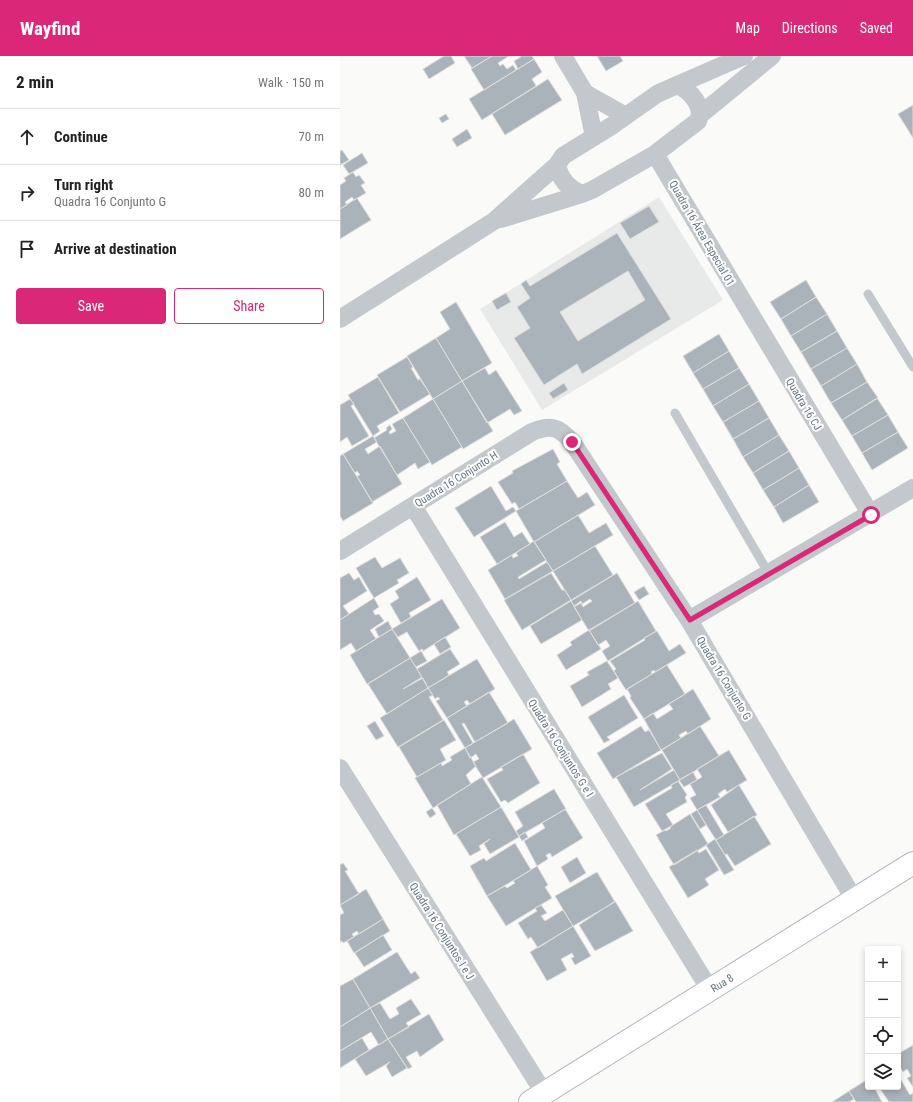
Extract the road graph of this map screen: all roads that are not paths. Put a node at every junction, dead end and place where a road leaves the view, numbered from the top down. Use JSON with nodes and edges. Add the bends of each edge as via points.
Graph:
{"nodes":[{"id":1,"x":563,"y":56,"type":"edge"},
{"id":2,"x":744,"y":56,"type":"edge"},
{"id":3,"x":772,"y":56,"type":"edge"},
{"id":4,"x":677,"y":85,"type":"junction"},
{"id":5,"x":585,"y":93,"type":"junction"},
{"id":6,"x":700,"y":115,"type":"junction"},
{"id":7,"x":626,"y":116,"type":"junction"},
{"id":8,"x":594,"y":136,"type":"junction"},
{"id":9,"x":655,"y":154,"type":"junction"},
{"id":10,"x":557,"y":165,"type":"junction"},
{"id":11,"x":582,"y":194,"type":"junction"},
{"id":12,"x":494,"y":221,"type":"junction"},
{"id":13,"x":737,"y":293,"type":"joint"},
{"id":14,"x":868,"y":294,"type":"dead end"},
{"id":15,"x":340,"y":319,"type":"edge"},
{"id":16,"x":913,"y":367,"type":"edge"},
{"id":17,"x":675,"y":413,"type":"dead end"},
{"id":18,"x":572,"y":442,"type":"joint"},
{"id":19,"x":913,"y":488,"type":"edge"},
{"id":20,"x":413,"y":506,"type":"junction"},
{"id":21,"x":871,"y":515,"type":"junction"},
{"id":22,"x":340,"y":551,"type":"edge"},
{"id":23,"x":769,"y":574,"type":"junction"},
{"id":24,"x":690,"y":620,"type":"junction"},
{"id":25,"x":340,"y":768,"type":"edge"},
{"id":26,"x":913,"y":863,"type":"edge"},
{"id":27,"x":854,"y":899,"type":"junction"},
{"id":28,"x":710,"y":990,"type":"junction"},
{"id":29,"x":537,"y":1098,"type":"edge"}],
"edges":[{"from":1,"to":5,"type":"street"},
{"from":2,"to":4,"type":"street"},
{"from":3,"to":6,"type":"street"},
{"from":4,"to":6,"type":"street","via":[[683,87],[694,98]]},
{"from":4,"to":7,"type":"street","via":[[657,94]]},
{"from":5,"to":7,"type":"street"},
{"from":5,"to":8,"type":"street"},
{"from":6,"to":9,"type":"street","via":[[698,121]]},
{"from":7,"to":8,"type":"street"},
{"from":8,"to":10,"type":"street","via":[[563,156]]},
{"from":9,"to":11,"type":"street"},
{"from":9,"to":13,"type":"street","name":"Quadra 16 Área Especial 01"},
{"from":10,"to":11,"type":"street","via":[[559,174],[567,184]]},
{"from":10,"to":12,"type":"street"},
{"from":11,"to":12,"type":"street"},
{"from":12,"to":15,"type":"street"},
{"from":13,"to":21,"type":"street","name":"Quadra 16 CJ"},
{"from":14,"to":16,"type":"lane"},
{"from":17,"to":23,"type":"lane"},
{"from":18,"to":20,"type":"street","name":"Quadra 16 Conjunto H","via":[[563,431],[553,427],[541,428]]},
{"from":18,"to":24,"type":"street","name":"Quadra 16 Conjunto G"},
{"from":19,"to":21,"type":"street"},
{"from":20,"to":22,"type":"street","name":"Quadra 16 Conjunto H"},
{"from":20,"to":28,"type":"street","name":"Quadra 16 Conjuntos G e I"},
{"from":21,"to":23,"type":"street"},
{"from":23,"to":24,"type":"street"},
{"from":24,"to":27,"type":"street","name":"Quadra 16 Conjunto G"},
{"from":25,"to":29,"type":"street","name":"Quadra 16 Conjuntos I e J"},
{"from":26,"to":27,"type":"main road","name":"Rua 8"},
{"from":27,"to":28,"type":"main road","name":"Rua 8"},
{"from":28,"to":29,"type":"main road","name":"Rua 8"}]}
